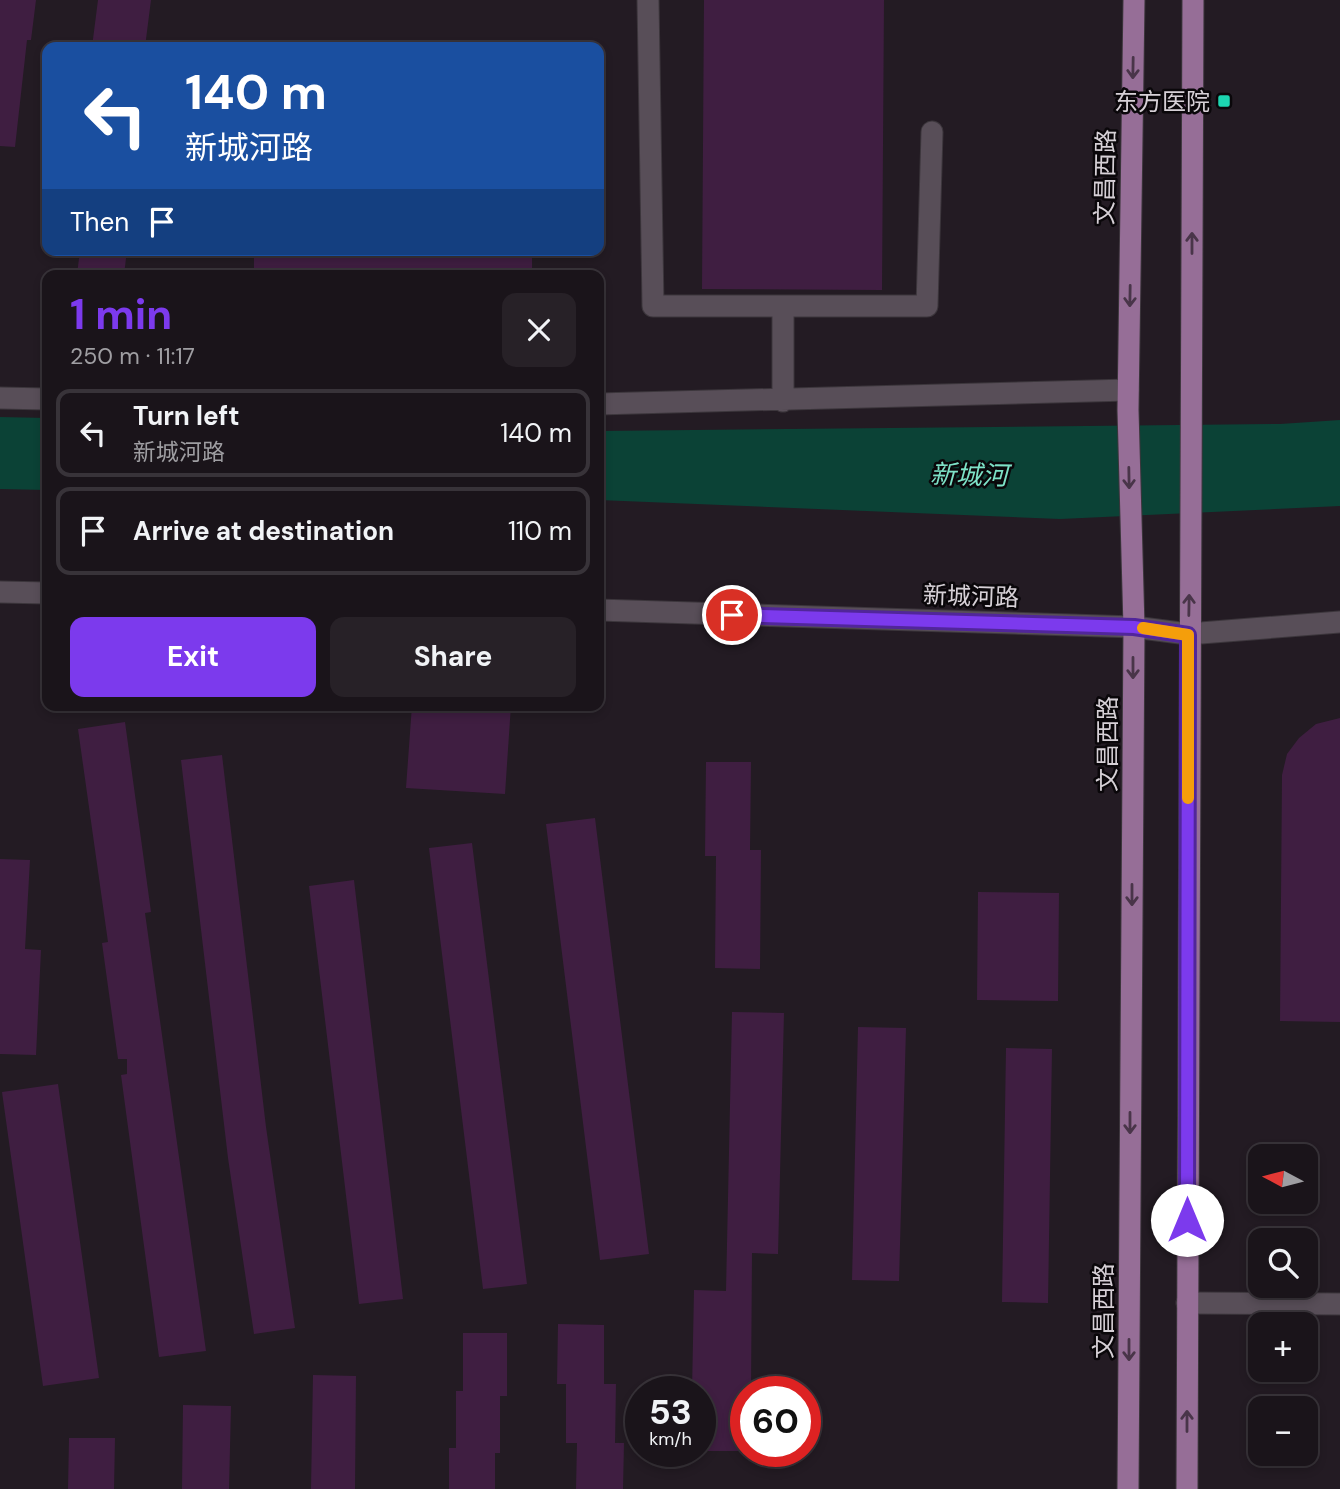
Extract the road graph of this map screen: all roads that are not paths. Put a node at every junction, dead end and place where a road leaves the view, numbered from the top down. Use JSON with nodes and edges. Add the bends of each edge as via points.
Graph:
{"nodes":[{"id":1,"x":648,"y":0,"type":"edge"},
{"id":2,"x":1134,"y":0,"type":"edge"},
{"id":3,"x":1193,"y":0,"type":"edge"},
{"id":4,"x":932,"y":132,"type":"dead end"},
{"id":5,"x":783,"y":306,"type":"junction"},
{"id":6,"x":0,"y":398,"type":"edge"},
{"id":7,"x":42,"y":399,"type":"edge"},
{"id":8,"x":1128,"y":400,"type":"junction"},
{"id":9,"x":783,"y":401,"type":"junction"},
{"id":10,"x":604,"y":404,"type":"edge"},
{"id":11,"x":0,"y":592,"type":"edge"},
{"id":12,"x":42,"y":593,"type":"edge"},
{"id":13,"x":604,"y":610,"type":"edge"},
{"id":14,"x":1340,"y":622,"type":"edge"},
{"id":15,"x":1134,"y":627,"type":"junction"},
{"id":16,"x":1188,"y":635,"type":"junction"},
{"id":17,"x":1187,"y":1303,"type":"junction"},
{"id":18,"x":1340,"y":1304,"type":"edge"},
{"id":19,"x":1128,"y":1489,"type":"edge"},
{"id":20,"x":1187,"y":1489,"type":"edge"}],
"edges":[{"from":1,"to":5,"type":"street","via":[[653,306]]},
{"from":2,"to":8,"type":"main road","name":"文昌西路","one_way":true},
{"from":16,"to":3,"type":"main road","one_way":true},
{"from":4,"to":5,"type":"street","via":[[927,306]]},
{"from":5,"to":9,"type":"street"},
{"from":6,"to":7,"type":"street"},
{"from":8,"to":9,"type":"street"},
{"from":8,"to":15,"type":"main road","name":"文昌西路","one_way":true},
{"from":9,"to":10,"type":"street"},
{"from":11,"to":12,"type":"street"},
{"from":13,"to":15,"type":"street","name":"新城河路"},
{"from":14,"to":16,"type":"street","name":"新城河路"},
{"from":15,"to":16,"type":"street","name":"新城河路"},
{"from":15,"to":19,"type":"main road","name":"文昌西路","one_way":true},
{"from":16,"to":17,"type":"main road"},
{"from":17,"to":18,"type":"street"},
{"from":20,"to":17,"type":"main road","one_way":true}]}
